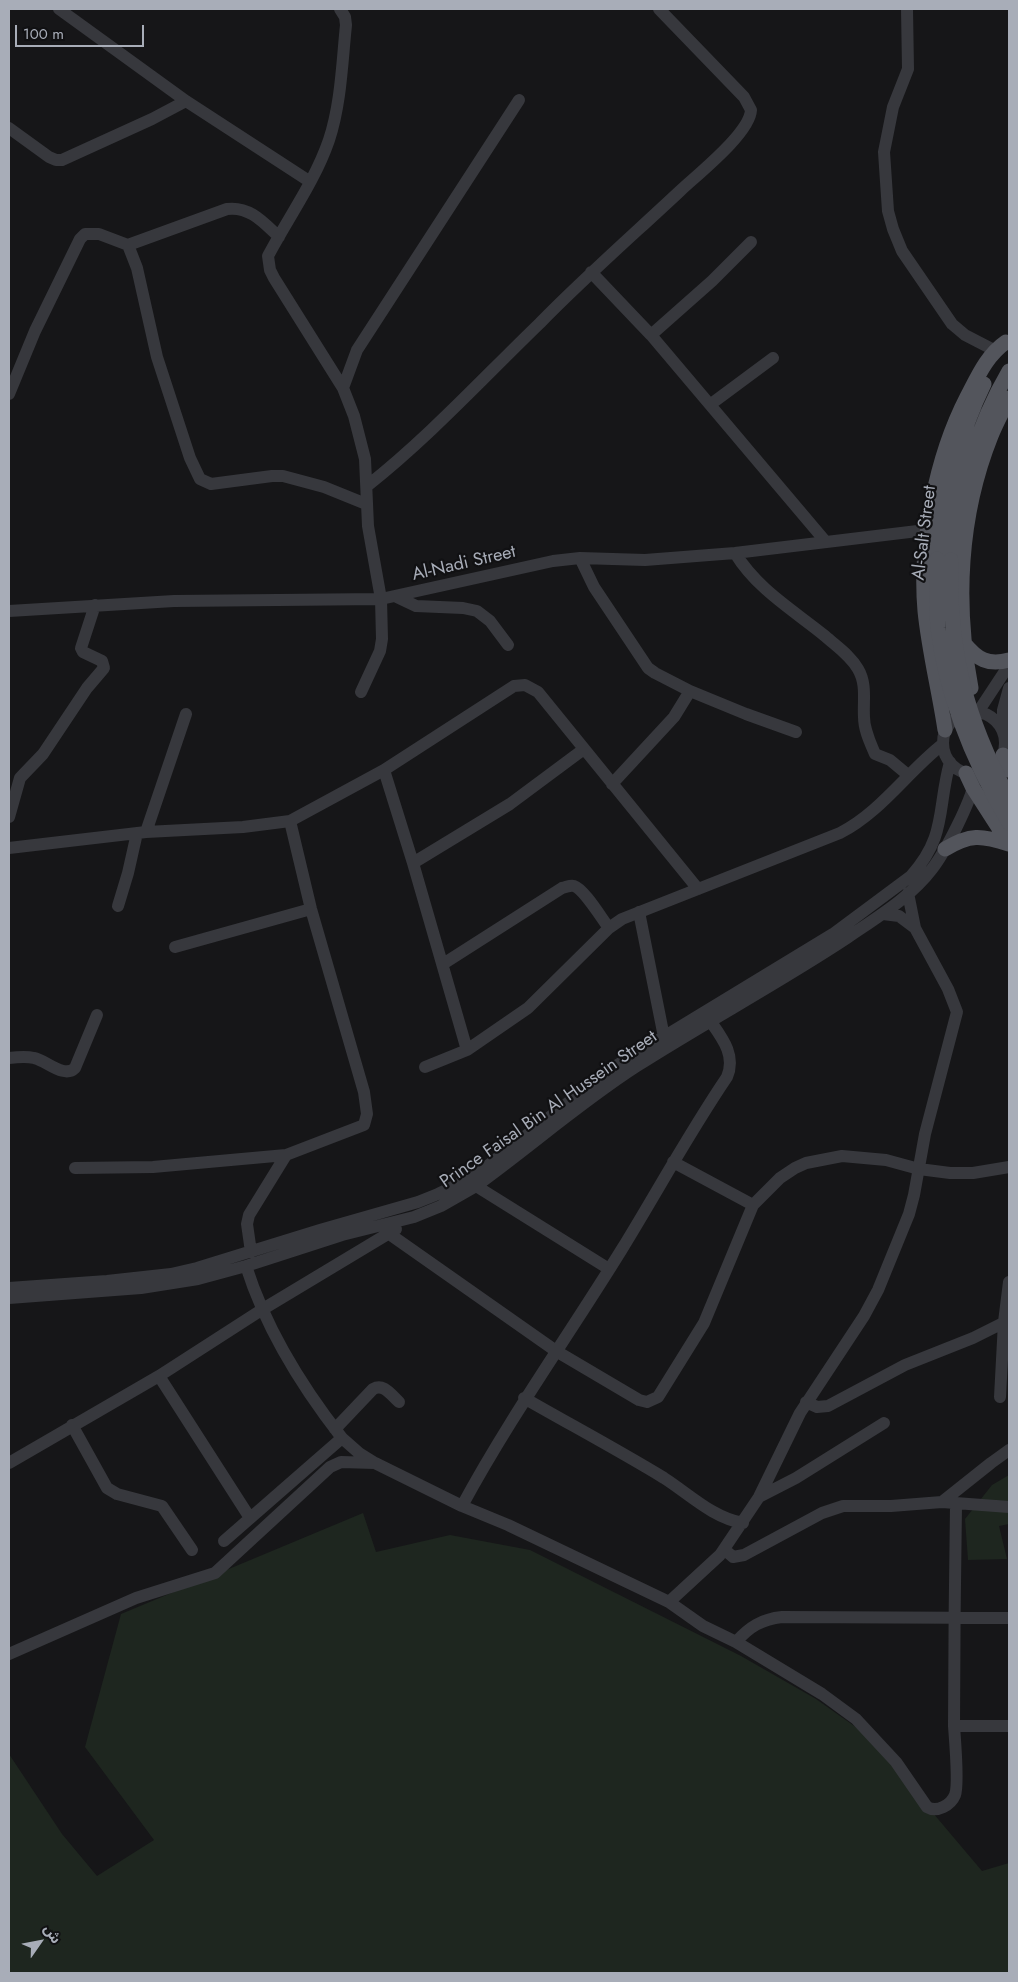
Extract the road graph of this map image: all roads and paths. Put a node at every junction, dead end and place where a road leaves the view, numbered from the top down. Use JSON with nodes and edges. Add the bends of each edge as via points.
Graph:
{"nodes":[{"id":1,"x":59,"y":9,"type":"edge"},
{"id":2,"x":340,"y":9,"type":"edge"},
{"id":3,"x":659,"y":9,"type":"edge"},
{"id":4,"x":907,"y":9,"type":"edge"},
{"id":5,"x":519,"y":100,"type":"dead end"},
{"id":6,"x":186,"y":101,"type":"junction"},
{"id":7,"x":9,"y":128,"type":"edge"},
{"id":8,"x":309,"y":181,"type":"junction"},
{"id":9,"x":279,"y":237,"type":"junction"},
{"id":10,"x":751,"y":242,"type":"dead end"},
{"id":11,"x":128,"y":245,"type":"junction"},
{"id":12,"x":591,"y":272,"type":"junction"},
{"id":13,"x":651,"y":335,"type":"junction"},
{"id":14,"x":1003,"y":343,"type":"edge"},
{"id":15,"x":773,"y":358,"type":"dead end"},
{"id":16,"x":1009,"y":371,"type":"edge"},
{"id":17,"x":343,"y":388,"type":"junction"},
{"id":18,"x":9,"y":394,"type":"edge"},
{"id":19,"x":1009,"y":398,"type":"edge"},
{"id":20,"x":711,"y":404,"type":"junction"},
{"id":21,"x":367,"y":486,"type":"junction"},
{"id":22,"x":366,"y":504,"type":"junction"},
{"id":23,"x":926,"y":530,"type":"junction"},
{"id":24,"x":826,"y":542,"type":"junction"},
{"id":25,"x":735,"y":553,"type":"junction"},
{"id":26,"x":580,"y":558,"type":"junction"},
{"id":27,"x":944,"y":560,"type":"junction"},
{"id":28,"x":397,"y":597,"type":"junction"},
{"id":29,"x":381,"y":599,"type":"junction"},
{"id":30,"x":94,"y":605,"type":"junction"},
{"id":31,"x":9,"y":611,"type":"edge"},
{"id":32,"x":964,"y":643,"type":"junction"},
{"id":33,"x":508,"y":645,"type":"dead end"},
{"id":34,"x":1009,"y":660,"type":"edge"},
{"id":35,"x":1009,"y":665,"type":"edge"},
{"id":36,"x":1009,"y":688,"type":"edge"},
{"id":37,"x":690,"y":691,"type":"junction"},
{"id":38,"x":361,"y":692,"type":"dead end"},
{"id":39,"x":977,"y":711,"type":"junction"},
{"id":40,"x":186,"y":714,"type":"dead end"},
{"id":41,"x":1003,"y":730,"type":"junction"},
{"id":42,"x":796,"y":732,"type":"dead end"},
{"id":43,"x":944,"y":737,"type":"junction"},
{"id":44,"x":584,"y":749,"type":"junction"},
{"id":45,"x":1003,"y":755,"type":"junction"},
{"id":46,"x":950,"y":762,"type":"junction"},
{"id":47,"x":384,"y":770,"type":"junction"},
{"id":48,"x":1009,"y":770,"type":"edge"},
{"id":49,"x":908,"y":776,"type":"junction"},
{"id":50,"x":972,"y":778,"type":"junction"},
{"id":51,"x":612,"y":784,"type":"junction"},
{"id":52,"x":1009,"y":798,"type":"edge"},
{"id":53,"x":9,"y":817,"type":"edge"},
{"id":54,"x":290,"y":821,"type":"junction"},
{"id":55,"x":1009,"y":822,"type":"edge"},
{"id":56,"x":141,"y":832,"type":"junction"},
{"id":57,"x":1009,"y":844,"type":"edge"},
{"id":58,"x":9,"y":848,"type":"edge"},
{"id":59,"x":945,"y":849,"type":"junction"},
{"id":60,"x":414,"y":863,"type":"junction"},
{"id":61,"x":698,"y":888,"type":"junction"},
{"id":62,"x":908,"y":893,"type":"junction"},
{"id":63,"x":118,"y":906,"type":"dead end"},
{"id":64,"x":311,"y":909,"type":"junction"},
{"id":65,"x":639,"y":912,"type":"junction"},
{"id":66,"x":883,"y":914,"type":"junction"},
{"id":67,"x":609,"y":928,"type":"junction"},
{"id":68,"x":914,"y":928,"type":"junction"},
{"id":69,"x":175,"y":947,"type":"dead end"},
{"id":70,"x":443,"y":964,"type":"junction"},
{"id":71,"x":97,"y":1015,"type":"dead end"},
{"id":72,"x":711,"y":1022,"type":"junction"},
{"id":73,"x":664,"y":1035,"type":"junction"},
{"id":74,"x":666,"y":1049,"type":"junction"},
{"id":75,"x":468,"y":1050,"type":"junction"},
{"id":76,"x":9,"y":1058,"type":"edge"},
{"id":77,"x":425,"y":1067,"type":"dead end"},
{"id":78,"x":286,"y":1155,"type":"junction"},
{"id":79,"x":673,"y":1162,"type":"junction"},
{"id":80,"x":1009,"y":1167,"type":"edge"},
{"id":81,"x":76,"y":1168,"type":"dead end"},
{"id":82,"x":919,"y":1169,"type":"junction"},
{"id":83,"x":476,"y":1186,"type":"junction"},
{"id":84,"x":754,"y":1205,"type":"junction"},
{"id":85,"x":414,"y":1217,"type":"junction"},
{"id":86,"x":388,"y":1233,"type":"junction"},
{"id":87,"x":251,"y":1252,"type":"junction"},
{"id":88,"x":270,"y":1252,"type":"junction"},
{"id":89,"x":246,"y":1266,"type":"junction"},
{"id":90,"x":609,"y":1269,"type":"junction"},
{"id":91,"x":1009,"y":1282,"type":"edge"},
{"id":92,"x":9,"y":1288,"type":"edge"},
{"id":93,"x":9,"y":1298,"type":"edge"},
{"id":94,"x":263,"y":1309,"type":"junction"},
{"id":95,"x":1007,"y":1321,"type":"edge"},
{"id":96,"x":556,"y":1351,"type":"junction"},
{"id":97,"x":159,"y":1376,"type":"junction"},
{"id":98,"x":1000,"y":1397,"type":"dead end"},
{"id":99,"x":524,"y":1398,"type":"junction"},
{"id":100,"x":399,"y":1402,"type":"dead end"},
{"id":101,"x":806,"y":1402,"type":"junction"},
{"id":102,"x":884,"y":1423,"type":"dead end"},
{"id":103,"x":72,"y":1425,"type":"junction"},
{"id":104,"x":339,"y":1434,"type":"junction"},
{"id":105,"x":1009,"y":1450,"type":"edge"},
{"id":106,"x":9,"y":1463,"type":"edge"},
{"id":107,"x":375,"y":1463,"type":"junction"},
{"id":108,"x":311,"y":1465,"type":"junction"},
{"id":109,"x":322,"y":1474,"type":"junction"},
{"id":110,"x":962,"y":1487,"type":"junction"},
{"id":111,"x":759,"y":1497,"type":"junction"},
{"id":112,"x":942,"y":1502,"type":"junction"},
{"id":113,"x":962,"y":1505,"type":"junction"},
{"id":114,"x":462,"y":1506,"type":"junction"},
{"id":115,"x":1009,"y":1507,"type":"edge"},
{"id":116,"x":250,"y":1518,"type":"junction"},
{"id":117,"x":743,"y":1523,"type":"junction"},
{"id":118,"x":224,"y":1541,"type":"dead end"},
{"id":119,"x":192,"y":1550,"type":"dead end"},
{"id":120,"x":725,"y":1550,"type":"junction"},
{"id":121,"x":669,"y":1602,"type":"junction"},
{"id":122,"x":955,"y":1618,"type":"junction"},
{"id":123,"x":1009,"y":1618,"type":"edge"},
{"id":124,"x":736,"y":1642,"type":"junction"},
{"id":125,"x":9,"y":1654,"type":"edge"},
{"id":126,"x":954,"y":1726,"type":"junction"},
{"id":127,"x":1009,"y":1726,"type":"edge"}],
"edges":[{"from":1,"to":6,"type":"street"},
{"from":2,"to":8,"type":"street","via":[[346,25],[334,122]]},
{"from":3,"to":12,"type":"street","via":[[744,97],[751,106],[751,116],[732,142]]},
{"from":4,"to":14,"type":"street","via":[[908,69],[893,107],[884,152],[888,211],[893,229],[902,251],[952,324],[965,334]]},
{"from":5,"to":17,"type":"street","via":[[357,350]]},
{"from":6,"to":7,"type":"street","via":[[62,160],[49,157]]},
{"from":6,"to":8,"type":"street"},
{"from":8,"to":9,"type":"street"},
{"from":9,"to":11,"type":"street","via":[[251,213],[239,208],[227,209]]},
{"from":9,"to":17,"type":"street","via":[[268,256],[270,270]]},
{"from":10,"to":13,"type":"street","via":[[712,282]]},
{"from":11,"to":18,"type":"street","via":[[99,234],[82,236]]},
{"from":11,"to":22,"type":"street","via":[[137,268],[157,357],[200,479],[211,484],[284,476],[324,487]]},
{"from":12,"to":13,"type":"street"},
{"from":12,"to":21,"type":"street","via":[[426,436]]},
{"from":13,"to":20,"type":"street"},
{"from":14,"to":23,"type":"main road","via":[[958,415],[944,453]]},
{"from":14,"to":27,"type":"main road","name":"Al-Salt Street","via":[[962,440],[946,498]]},
{"from":15,"to":20,"type":"street"},
{"from":16,"to":27,"type":"main road","name":"Al-Salt Street","via":[[984,422],[965,477]]},
{"from":17,"to":21,"type":"street","via":[[365,459]]},
{"from":19,"to":32,"type":"main road","via":[[991,436],[967,519],[963,561]]},
{"from":20,"to":24,"type":"street"},
{"from":21,"to":22,"type":"street"},
{"from":22,"to":29,"type":"street"},
{"from":23,"to":24,"type":"street","name":"Al-Nadi Street"},
{"from":23,"to":43,"type":"main road","via":[[925,609]]},
{"from":24,"to":25,"type":"street","name":"Al-Nadi Street"},
{"from":25,"to":26,"type":"street","name":"Al-Nadi Street","via":[[645,560]]},
{"from":25,"to":49,"type":"street","via":[[757,582],[851,660],[862,680],[866,730],[875,754],[890,760]]},
{"from":26,"to":28,"type":"street","name":"Al-Nadi Street"},
{"from":26,"to":37,"type":"street","via":[[594,587],[648,668]]},
{"from":27,"to":52,"type":"main road","name":"Al-Salt Street","bridge":true,"via":[[962,685],[989,757]]},
{"from":27,"to":55,"type":"main road","name":"Al-Salt Street","bridge":true,"via":[[938,629],[951,691],[978,762]]},
{"from":28,"to":29,"type":"street","name":"Al-Nadi Street"},
{"from":28,"to":33,"type":"street","via":[[416,606],[477,611],[490,621]]},
{"from":29,"to":30,"type":"street","name":"Al-Nadi Street"},
{"from":29,"to":38,"type":"street","via":[[380,651]]},
{"from":30,"to":31,"type":"street","name":"Al-Nadi Street"},
{"from":30,"to":53,"type":"street","via":[[81,648],[102,661],[104,668],[43,754],[20,778]]},
{"from":32,"to":34,"type":"main road","via":[[974,656],[983,661]]},
{"from":32,"to":39,"type":"main road"},
{"from":35,"to":39,"type":"street"},
{"from":36,"to":41,"type":"street","via":[[1003,710]]},
{"from":37,"to":42,"type":"street"},
{"from":37,"to":51,"type":"street","via":[[674,717]]},
{"from":39,"to":41,"type":"street","via":[[990,716]]},
{"from":39,"to":43,"type":"street","via":[[953,719]]},
{"from":40,"to":56,"type":"street"},
{"from":41,"to":45,"type":"street"},
{"from":43,"to":46,"type":"street","via":[[944,750]]},
{"from":43,"to":49,"type":"street"},
{"from":44,"to":47,"type":"street","via":[[538,692],[532,687],[519,685]]},
{"from":44,"to":51,"type":"street"},
{"from":44,"to":60,"type":"street","via":[[510,804]]},
{"from":45,"to":48,"type":"main road"},
{"from":45,"to":50,"type":"street","via":[[995,766]]},
{"from":46,"to":50,"type":"street"},
{"from":46,"to":73,"type":"street","name":"Prince Faisal Bin Al Hussein Street","via":[[938,833],[912,876],[833,934]]},
{"from":47,"to":54,"type":"street"},
{"from":47,"to":60,"type":"street"},
{"from":49,"to":61,"type":"street","via":[[853,826]]},
{"from":50,"to":57,"type":"main road"},
{"from":50,"to":59,"type":"street","name":"Prince Faisal Bin Al Hussein Street"},
{"from":51,"to":61,"type":"street"},
{"from":54,"to":56,"type":"street","via":[[243,827]]},
{"from":54,"to":64,"type":"street"},
{"from":56,"to":58,"type":"street"},
{"from":56,"to":63,"type":"street"},
{"from":57,"to":59,"type":"main road","via":[[979,836]]},
{"from":59,"to":62,"type":"street","name":"Prince Faisal Bin Al Hussein Street","via":[[932,869]]},
{"from":60,"to":70,"type":"street"},
{"from":61,"to":65,"type":"street"},
{"from":62,"to":66,"type":"street","name":"Prince Faisal Bin Al Hussein Street"},
{"from":62,"to":68,"type":"street"},
{"from":64,"to":69,"type":"street"},
{"from":64,"to":78,"type":"street","via":[[364,1092],[367,1114],[361,1128]]},
{"from":65,"to":67,"type":"street"},
{"from":65,"to":73,"type":"street"},
{"from":66,"to":68,"type":"street","via":[[899,916]]},
{"from":66,"to":72,"type":"street","name":"Prince Faisal Bin Al Hussein Street"},
{"from":67,"to":70,"type":"street","via":[[577,886],[570,886]]},
{"from":67,"to":75,"type":"street","via":[[536,1002]]},
{"from":68,"to":82,"type":"street","via":[[948,989],[956,1012]]},
{"from":70,"to":75,"type":"street"},
{"from":71,"to":76,"type":"street","via":[[72,1071],[67,1072],[35,1058]]},
{"from":72,"to":74,"type":"street","name":"Prince Faisal Bin Al Hussein Street"},
{"from":72,"to":79,"type":"street","via":[[725,1043],[731,1067]]},
{"from":73,"to":74,"type":"street"},
{"from":73,"to":88,"type":"street","name":"Prince Faisal Bin Al Hussein Street","via":[[610,1069],[505,1153],[463,1182],[418,1202]]},
{"from":74,"to":83,"type":"street","name":"Prince Faisal Bin Al Hussein Street","via":[[593,1097]]},
{"from":75,"to":77,"type":"street"},
{"from":78,"to":81,"type":"street","via":[[153,1167]]},
{"from":78,"to":87,"type":"street","via":[[249,1215]]},
{"from":79,"to":84,"type":"street"},
{"from":79,"to":90,"type":"street"},
{"from":80,"to":82,"type":"street","via":[[961,1173]]},
{"from":82,"to":84,"type":"street","via":[[873,1158],[826,1158],[795,1168],[774,1183]]},
{"from":82,"to":101,"type":"street","via":[[909,1214],[878,1290]]},
{"from":83,"to":85,"type":"street","name":"Prince Faisal Bin Al Hussein Street"},
{"from":83,"to":90,"type":"street"},
{"from":84,"to":96,"type":"street","via":[[704,1323],[653,1401],[639,1400]]},
{"from":85,"to":86,"type":"street"},
{"from":85,"to":88,"type":"street","name":"Prince Faisal Bin Al Hussein Street"},
{"from":86,"to":94,"type":"street"},
{"from":86,"to":96,"type":"street"},
{"from":87,"to":88,"type":"street","name":"Prince Faisal Bin Al Hussein Street"},
{"from":87,"to":92,"type":"street","name":"Prince Faisal Bin Al Hussein Street","via":[[170,1274]]},
{"from":88,"to":89,"type":"street","name":"Prince Faisal Bin Al Hussein Street"},
{"from":89,"to":93,"type":"street","name":"Prince Faisal Bin Al Hussein Street","via":[[164,1285]]},
{"from":89,"to":94,"type":"street"},
{"from":90,"to":96,"type":"street"},
{"from":91,"to":95,"type":"street"},
{"from":94,"to":97,"type":"street"},
{"from":94,"to":104,"type":"street","via":[[293,1369]]},
{"from":95,"to":98,"type":"street"},
{"from":95,"to":101,"type":"street","via":[[906,1365],[828,1406]]},
{"from":96,"to":99,"type":"street"},
{"from":97,"to":103,"type":"street"},
{"from":97,"to":116,"type":"street"},
{"from":99,"to":114,"type":"street"},
{"from":99,"to":117,"type":"street","via":[[663,1478],[719,1516]]},
{"from":100,"to":104,"type":"street","via":[[383,1387],[373,1389]]},
{"from":101,"to":111,"type":"street"},
{"from":102,"to":111,"type":"street"},
{"from":103,"to":106,"type":"street"},
{"from":103,"to":119,"type":"street","via":[[107,1488],[117,1494],[162,1506]]},
{"from":104,"to":107,"type":"street"},
{"from":104,"to":108,"type":"street"},
{"from":105,"to":110,"type":"street"},
{"from":107,"to":109,"type":"street","via":[[341,1462]]},
{"from":107,"to":114,"type":"street"},
{"from":108,"to":109,"type":"street"},
{"from":108,"to":116,"type":"street"},
{"from":109,"to":125,"type":"street","via":[[213,1574],[136,1598]]},
{"from":110,"to":112,"type":"street"},
{"from":110,"to":113,"type":"street"},
{"from":111,"to":117,"type":"street"},
{"from":112,"to":113,"type":"street"},
{"from":112,"to":120,"type":"street","via":[[832,1508],[744,1555],[729,1556]]},
{"from":113,"to":115,"type":"street"},
{"from":113,"to":122,"type":"street"},
{"from":114,"to":121,"type":"street"},
{"from":116,"to":118,"type":"street"},
{"from":117,"to":120,"type":"street"},
{"from":120,"to":121,"type":"street"},
{"from":121,"to":124,"type":"street","via":[[703,1626]]},
{"from":122,"to":123,"type":"street"},
{"from":122,"to":124,"type":"street","via":[[772,1618],[753,1625]]},
{"from":122,"to":126,"type":"street"},
{"from":124,"to":126,"type":"street","via":[[822,1694],[856,1719],[896,1762],[930,1809],[942,1808],[955,1796]]},
{"from":126,"to":127,"type":"street"}]}
